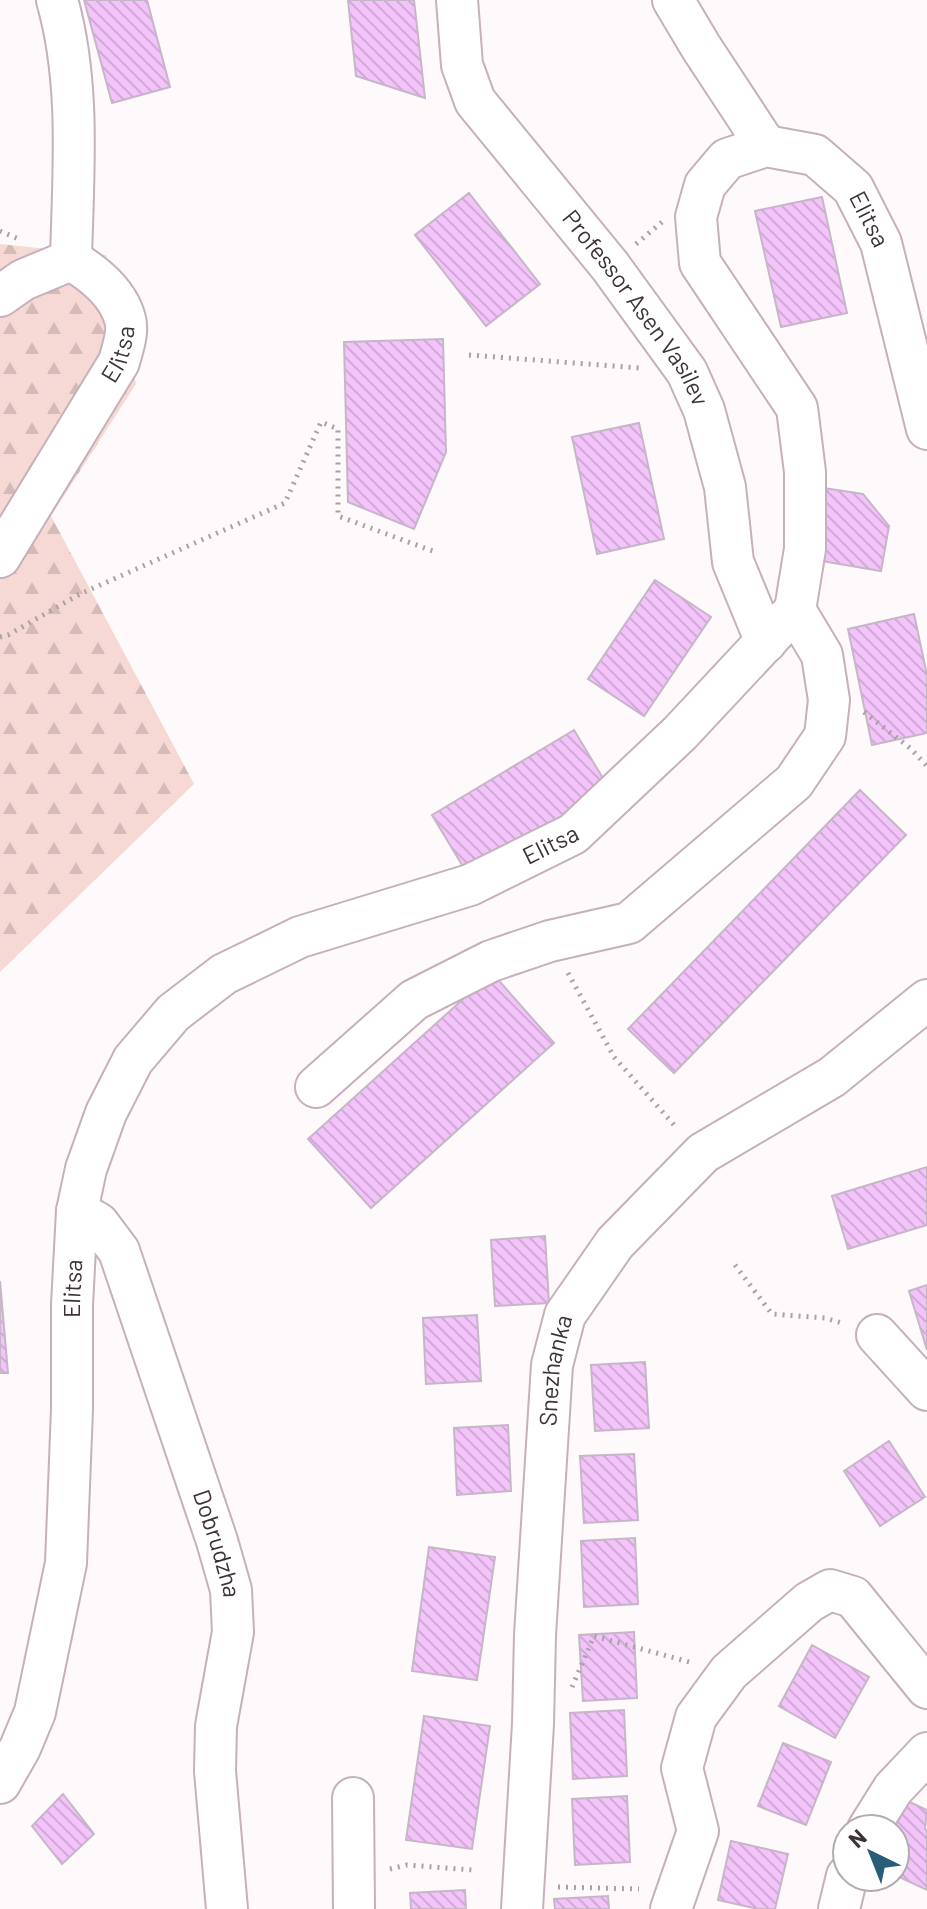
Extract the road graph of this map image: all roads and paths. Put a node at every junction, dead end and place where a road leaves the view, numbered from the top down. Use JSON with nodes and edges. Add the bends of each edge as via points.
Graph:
{"nodes":[{"id":1,"x":57,"y":0,"type":"edge"},
{"id":2,"x":457,"y":0,"type":"edge"},
{"id":3,"x":673,"y":0,"type":"edge"},
{"id":4,"x":766,"y":146,"type":"junction"},
{"id":5,"x":71,"y":260,"type":"junction"},
{"id":6,"x":0,"y":296,"type":"edge"},
{"id":7,"x":469,"y":355,"type":"dead end"},
{"id":8,"x":687,"y":372,"type":"junction"},
{"id":9,"x":927,"y":429,"type":"edge"},
{"id":10,"x":438,"y":553,"type":"dead end"},
{"id":11,"x":0,"y":557,"type":"edge"},
{"id":12,"x":795,"y":610,"type":"junction"},
{"id":13,"x":0,"y":637,"type":"edge"},
{"id":14,"x":766,"y":642,"type":"junction"},
{"id":15,"x":829,"y":700,"type":"junction"},
{"id":16,"x":927,"y":766,"type":"edge"},
{"id":17,"x":550,"y":941,"type":"junction"},
{"id":18,"x":927,"y":1000,"type":"edge"},
{"id":19,"x":316,"y":1087,"type":"dead end"},
{"id":20,"x":680,"y":1131,"type":"dead end"},
{"id":21,"x":77,"y":1211,"type":"junction"},
{"id":22,"x":735,"y":1265,"type":"dead end"},
{"id":23,"x":877,"y":1335,"type":"joint"},
{"id":24,"x":927,"y":1390,"type":"edge"},
{"id":25,"x":535,"y":1635,"type":"junction"},
{"id":26,"x":729,"y":1672,"type":"junction"},
{"id":27,"x":927,"y":1688,"type":"edge"},
{"id":28,"x":927,"y":1753,"type":"edge"},
{"id":29,"x":0,"y":1783,"type":"edge"},
{"id":30,"x":353,"y":1798,"type":"dead end"},
{"id":31,"x":878,"y":1813,"type":"edge"},
{"id":32,"x":407,"y":1865,"type":"dead end"},
{"id":33,"x":473,"y":1870,"type":"dead end"},
{"id":34,"x":523,"y":1898,"type":"edge"},
{"id":35,"x":674,"y":1900,"type":"edge"},
{"id":36,"x":227,"y":1909,"type":"edge"},
{"id":37,"x":354,"y":1909,"type":"edge"}],
"edges":[{"from":1,"to":5,"type":"street","via":[[67,34],[74,134]]},
{"from":2,"to":8,"type":"street","name":"Professor Asen Vasilev","via":[[462,65],[475,101],[610,266]]},
{"from":3,"to":4,"type":"street"},
{"from":4,"to":9,"type":"street","name":"Elitsa","via":[[815,155],[853,188],[881,243]]},
{"from":4,"to":12,"type":"street","name":"Elitsa","via":[[727,159],[705,185],[696,217],[700,263],[797,408],[805,472],[805,549]]},
{"from":5,"to":6,"type":"street"},
{"from":5,"to":11,"type":"street","name":"Elitsa","via":[[111,293],[126,320],[125,340],[119,362]]},
{"from":7,"to":8,"type":"path"},
{"from":8,"to":14,"type":"street","name":"Professor Asen Vasilev","via":[[704,410],[725,487],[733,562]]},
{"from":10,"to":13,"type":"path","via":[[338,516],[338,429],[321,422],[285,503],[80,594]]},
{"from":12,"to":14,"type":"street","name":"Elitsa"},
{"from":12,"to":15,"type":"street","via":[[822,655]]},
{"from":14,"to":21,"type":"street","name":"Elitsa","via":[[573,834],[470,885],[300,937],[224,974],[173,1013],[133,1060],[106,1113]]},
{"from":15,"to":16,"type":"path","via":[[856,707]]},
{"from":15,"to":17,"type":"street","via":[[825,736],[794,782],[629,923]]},
{"from":17,"to":19,"type":"street","via":[[491,961],[414,1000]]},
{"from":17,"to":20,"type":"path","via":[[614,1057]]},
{"from":18,"to":25,"type":"street","name":"Snezhanka","via":[[832,1077],[703,1153],[615,1243],[565,1315],[552,1365]]},
{"from":21,"to":29,"type":"street","name":"Elitsa","via":[[66,1563],[35,1712]]},
{"from":21,"to":36,"type":"street","name":"Dobrudzha","via":[[98,1223],[119,1251],[231,1590],[233,1632],[216,1726],[215,1771]]},
{"from":22,"to":23,"type":"path","via":[[772,1314],[825,1318]]},
{"from":23,"to":24,"type":"street"},
{"from":25,"to":26,"type":"path","via":[[541,1636],[571,1689],[594,1636]]},
{"from":25,"to":34,"type":"street","name":"Snezhanka"},
{"from":26,"to":27,"type":"street","via":[[830,1590],[853,1597]]},
{"from":26,"to":35,"type":"street","via":[[696,1717],[682,1768],[698,1831]]},
{"from":28,"to":31,"type":"street"},
{"from":30,"to":37,"type":"street"},
{"from":32,"to":33,"type":"path"},
{"from":34,"to":35,"type":"path","via":[[593,1886]]}]}
